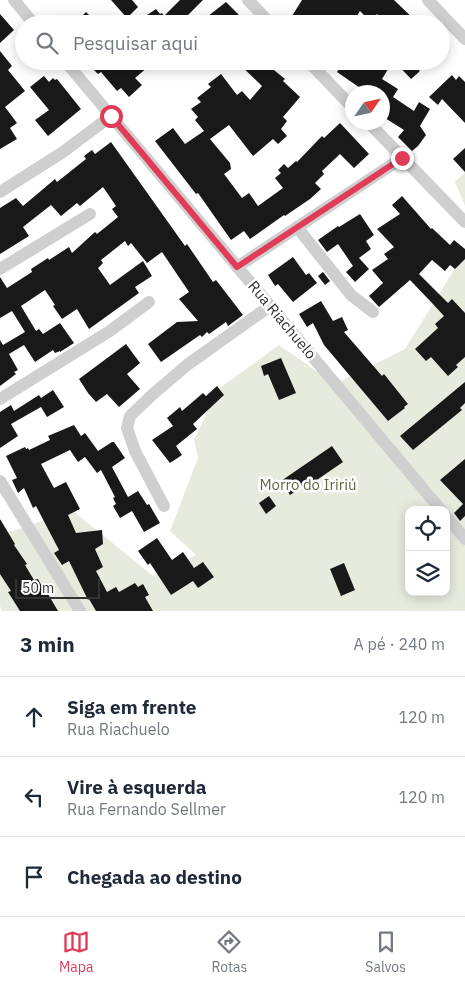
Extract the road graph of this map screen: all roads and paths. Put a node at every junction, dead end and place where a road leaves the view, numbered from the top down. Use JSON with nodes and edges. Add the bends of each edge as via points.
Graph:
{"nodes":[{"id":1,"x":14,"y":0,"type":"edge"},
{"id":2,"x":248,"y":0,"type":"edge"},
{"id":3,"x":428,"y":0,"type":"edge"},
{"id":4,"x":26,"y":15,"type":"edge"},
{"id":5,"x":263,"y":15,"type":"edge"},
{"id":6,"x":442,"y":15,"type":"edge"},
{"id":7,"x":450,"y":23,"type":"edge"},
{"id":8,"x":465,"y":39,"type":"edge"},
{"id":9,"x":73,"y":70,"type":"edge"},
{"id":10,"x":317,"y":70,"type":"edge"},
{"id":11,"x":345,"y":99,"type":"edge"},
{"id":12,"x":111,"y":116,"type":"junction"},
{"id":13,"x":376,"y":130,"type":"edge"},
{"id":14,"x":402,"y":158,"type":"junction"},
{"id":15,"x":0,"y":192,"type":"edge"},
{"id":16,"x":90,"y":214,"type":"dead end"},
{"id":17,"x":465,"y":222,"type":"edge"},
{"id":18,"x":297,"y":227,"type":"junction"},
{"id":19,"x":237,"y":267,"type":"junction"},
{"id":20,"x":0,"y":270,"type":"edge"},
{"id":21,"x":149,"y":302,"type":"dead end"},
{"id":22,"x":270,"y":306,"type":"junction"},
{"id":23,"x":373,"y":312,"type":"dead end"},
{"id":24,"x":0,"y":399,"type":"edge"},
{"id":25,"x":0,"y":481,"type":"edge"},
{"id":26,"x":164,"y":506,"type":"dead end"},
{"id":27,"x":438,"y":506,"type":"edge"},
{"id":28,"x":450,"y":521,"type":"edge"},
{"id":29,"x":465,"y":539,"type":"edge"},
{"id":30,"x":80,"y":611,"type":"edge"}],
"edges":[{"from":1,"to":4,"type":"street"},
{"from":2,"to":5,"type":"street"},
{"from":3,"to":6,"type":"street"},
{"from":7,"to":8,"type":"street"},
{"from":9,"to":12,"type":"street","name":"Rua Riachuelo"},
{"from":10,"to":11,"type":"street"},
{"from":12,"to":15,"type":"street","via":[[63,152]]},
{"from":12,"to":19,"type":"street","name":"Rua Riachuelo"},
{"from":13,"to":14,"type":"street"},
{"from":14,"to":17,"type":"street"},
{"from":14,"to":18,"type":"street"},
{"from":16,"to":20,"type":"street"},
{"from":18,"to":19,"type":"street"},
{"from":18,"to":23,"type":"street","via":[[351,295]]},
{"from":19,"to":22,"type":"street","name":"Rua Riachuelo"},
{"from":21,"to":24,"type":"street","via":[[110,331]]},
{"from":22,"to":26,"type":"street","via":[[187,365],[130,416],[127,428],[135,451]]},
{"from":22,"to":27,"type":"street","name":"Rua Riachuelo"},
{"from":25,"to":30,"type":"street"},
{"from":28,"to":29,"type":"street"}]}
